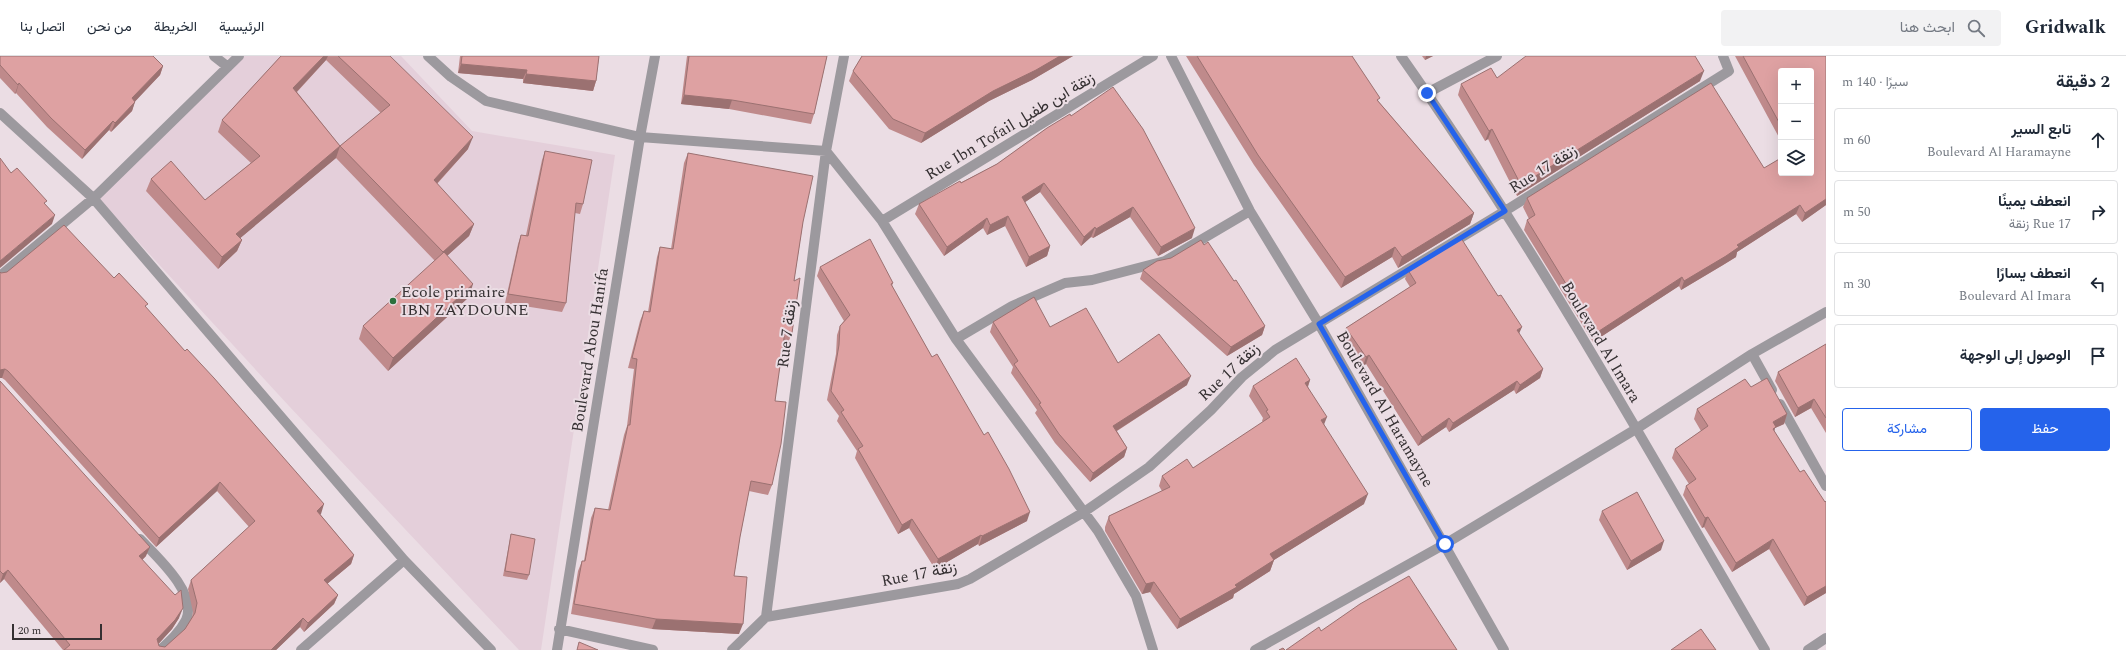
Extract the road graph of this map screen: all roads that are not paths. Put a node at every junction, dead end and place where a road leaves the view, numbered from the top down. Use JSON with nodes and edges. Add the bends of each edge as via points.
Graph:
{"nodes":[{"id":1,"x":214,"y":56,"type":"edge"},
{"id":2,"x":239,"y":56,"type":"edge"},
{"id":3,"x":428,"y":56,"type":"edge"},
{"id":4,"x":655,"y":56,"type":"edge"},
{"id":5,"x":844,"y":56,"type":"edge"},
{"id":6,"x":1153,"y":56,"type":"edge"},
{"id":7,"x":1171,"y":56,"type":"edge"},
{"id":8,"x":1401,"y":56,"type":"edge"},
{"id":9,"x":1497,"y":56,"type":"edge"},
{"id":10,"x":1725,"y":60,"type":"edge"},
{"id":11,"x":228,"y":67,"type":"junction"},
{"id":12,"x":1427,"y":93,"type":"junction"},
{"id":13,"x":0,"y":113,"type":"edge"},
{"id":14,"x":640,"y":137,"type":"junction"},
{"id":15,"x":826,"y":151,"type":"junction"},
{"id":16,"x":92,"y":198,"type":"junction"},
{"id":17,"x":1250,"y":211,"type":"junction"},
{"id":18,"x":1505,"y":211,"type":"junction"},
{"id":19,"x":882,"y":221,"type":"junction"},
{"id":20,"x":0,"y":276,"type":"edge"},
{"id":21,"x":1826,"y":312,"type":"edge"},
{"id":22,"x":1319,"y":324,"type":"junction"},
{"id":23,"x":956,"y":339,"type":"junction"},
{"id":24,"x":1752,"y":354,"type":"junction"},
{"id":25,"x":1636,"y":429,"type":"junction"},
{"id":26,"x":1826,"y":486,"type":"edge"},
{"id":27,"x":1084,"y":512,"type":"junction"},
{"id":28,"x":131,"y":529,"type":"edge"},
{"id":29,"x":1445,"y":544,"type":"junction"},
{"id":30,"x":404,"y":560,"type":"junction"},
{"id":31,"x":766,"y":617,"type":"junction"},
{"id":32,"x":559,"y":628,"type":"junction"},
{"id":33,"x":1826,"y":638,"type":"edge"},
{"id":34,"x":160,"y":650,"type":"edge"},
{"id":35,"x":301,"y":650,"type":"edge"},
{"id":36,"x":491,"y":650,"type":"edge"},
{"id":37,"x":557,"y":650,"type":"edge"},
{"id":38,"x":653,"y":650,"type":"edge"},
{"id":39,"x":732,"y":650,"type":"edge"},
{"id":40,"x":1153,"y":650,"type":"edge"},
{"id":41,"x":1255,"y":650,"type":"edge"},
{"id":42,"x":1504,"y":650,"type":"edge"},
{"id":43,"x":1765,"y":650,"type":"edge"},
{"id":44,"x":1808,"y":650,"type":"edge"}],
"edges":[{"from":1,"to":11,"type":"street"},
{"from":2,"to":11,"type":"street"},
{"from":3,"to":14,"type":"street","via":[[450,77],[486,101]]},
{"from":4,"to":14,"type":"street","name":"Boulevard Abou Hanifa"},
{"from":5,"to":15,"type":"street","name":"Rue 7 زنقة"},
{"from":6,"to":19,"type":"street","name":"Rue Ibn Tofail زنقة ابن طفيل"},
{"from":7,"to":17,"type":"street","name":"Boulevard Al Haramayne"},
{"from":8,"to":12,"type":"street","name":"Boulevard Al Imara"},
{"from":9,"to":12,"type":"street"},
{"from":10,"to":18,"type":"street","name":"Rue 17 زنقة","via":[[1729,71]]},
{"from":11,"to":16,"type":"street"},
{"from":12,"to":18,"type":"street","name":"Boulevard Al Imara"},
{"from":13,"to":16,"type":"street"},
{"from":14,"to":15,"type":"street"},
{"from":14,"to":32,"type":"street","name":"Boulevard Abou Hanifa"},
{"from":15,"to":19,"type":"street"},
{"from":15,"to":31,"type":"street","name":"Rue 7 زنقة"},
{"from":16,"to":20,"type":"street"},
{"from":16,"to":30,"type":"street"},
{"from":17,"to":22,"type":"street","name":"Boulevard Al Haramayne"},
{"from":17,"to":23,"type":"street","via":[[1165,261],[1092,280],[1065,283],[1012,306]]},
{"from":18,"to":22,"type":"street","name":"Rue 17 زنقة"},
{"from":18,"to":25,"type":"street","name":"Boulevard Al Imara"},
{"from":19,"to":23,"type":"street"},
{"from":21,"to":24,"type":"street"},
{"from":22,"to":27,"type":"street","name":"Rue 17 زنقة","via":[[1275,350],[1242,377],[1211,410],[1149,467]]},
{"from":22,"to":29,"type":"street","name":"Boulevard Al Haramayne"},
{"from":23,"to":27,"type":"street"},
{"from":24,"to":25,"type":"street"},
{"from":24,"to":26,"type":"street"},
{"from":25,"to":29,"type":"street"},
{"from":25,"to":43,"type":"street","name":"Boulevard Al Imara"},
{"from":27,"to":31,"type":"street","name":"Rue 17 زنقة","via":[[958,584]]},
{"from":27,"to":40,"type":"street","via":[[1136,596]]},
{"from":28,"to":34,"type":"street","via":[[178,581],[188,604],[187,618],[179,632]]},
{"from":29,"to":41,"type":"street"},
{"from":29,"to":42,"type":"street","name":"Boulevard Al Haramayne"},
{"from":30,"to":35,"type":"street"},
{"from":30,"to":36,"type":"street"},
{"from":31,"to":39,"type":"street"},
{"from":32,"to":37,"type":"street","name":"Boulevard Abou Hanifa"},
{"from":32,"to":38,"type":"street"},
{"from":33,"to":44,"type":"street"}]}
